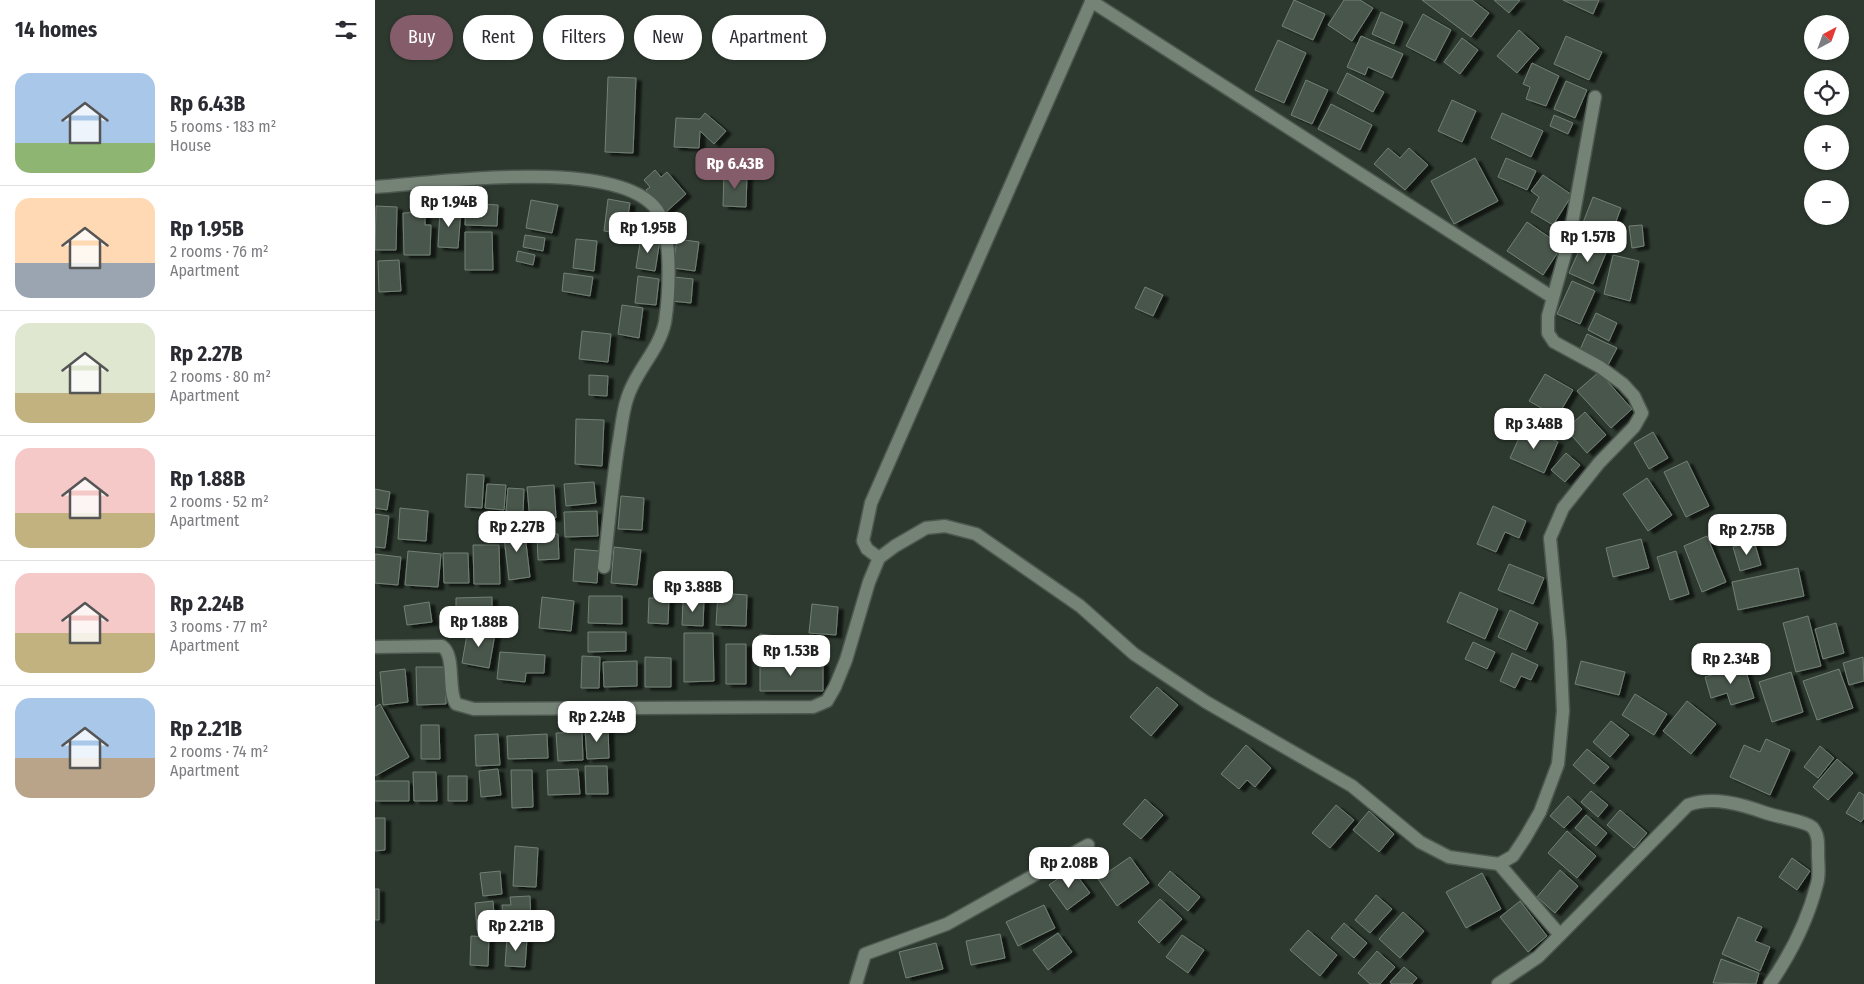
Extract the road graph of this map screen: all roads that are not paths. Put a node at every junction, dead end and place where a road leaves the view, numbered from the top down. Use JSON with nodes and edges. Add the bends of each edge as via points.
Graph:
{"nodes":[{"id":1,"x":1092,"y":1,"type":"edge"},
{"id":2,"x":1595,"y":97,"type":"dead end"},
{"id":3,"x":375,"y":187,"type":"edge"},
{"id":4,"x":1552,"y":297,"type":"junction"},
{"id":5,"x":879,"y":558,"type":"junction"},
{"id":6,"x":604,"y":567,"type":"dead end"},
{"id":7,"x":375,"y":647,"type":"edge"},
{"id":8,"x":1088,"y":846,"type":"dead end"},
{"id":9,"x":1499,"y":864,"type":"junction"},
{"id":10,"x":1560,"y":935,"type":"junction"},
{"id":11,"x":857,"y":984,"type":"edge"},
{"id":12,"x":1498,"y":984,"type":"edge"},
{"id":13,"x":1770,"y":984,"type":"edge"}],
"edges":[{"from":1,"to":4,"type":"street"},
{"from":1,"to":5,"type":"street","via":[[871,503],[863,541],[867,550]]},
{"from":2,"to":4,"type":"street","via":[[1569,240]]},
{"from":3,"to":6,"type":"street","via":[[509,178],[568,178],[621,186],[658,211],[668,244],[665,321],[655,350],[636,377],[627,399],[611,494]]},
{"from":4,"to":9,"type":"street","via":[[1548,333],[1554,342],[1611,374],[1634,396],[1642,413],[1563,508],[1550,538],[1563,711],[1558,764],[1540,812],[1525,838],[1513,856]]},
{"from":5,"to":7,"type":"street","via":[[835,687],[827,701],[813,707],[474,708],[456,704],[452,698],[449,655],[442,646]]},
{"from":5,"to":9,"type":"street","via":[[926,528],[945,526],[976,534],[1080,606],[1134,654],[1206,702],[1352,786],[1420,842],[1449,858]]},
{"from":8,"to":11,"type":"street","via":[[947,924],[865,954]]},
{"from":9,"to":10,"type":"street"},
{"from":10,"to":12,"type":"street","via":[[1538,957]]},
{"from":10,"to":13,"type":"street","via":[[1688,805],[1701,800],[1736,804],[1804,823],[1818,836],[1818,882],[1804,921]]}]}
